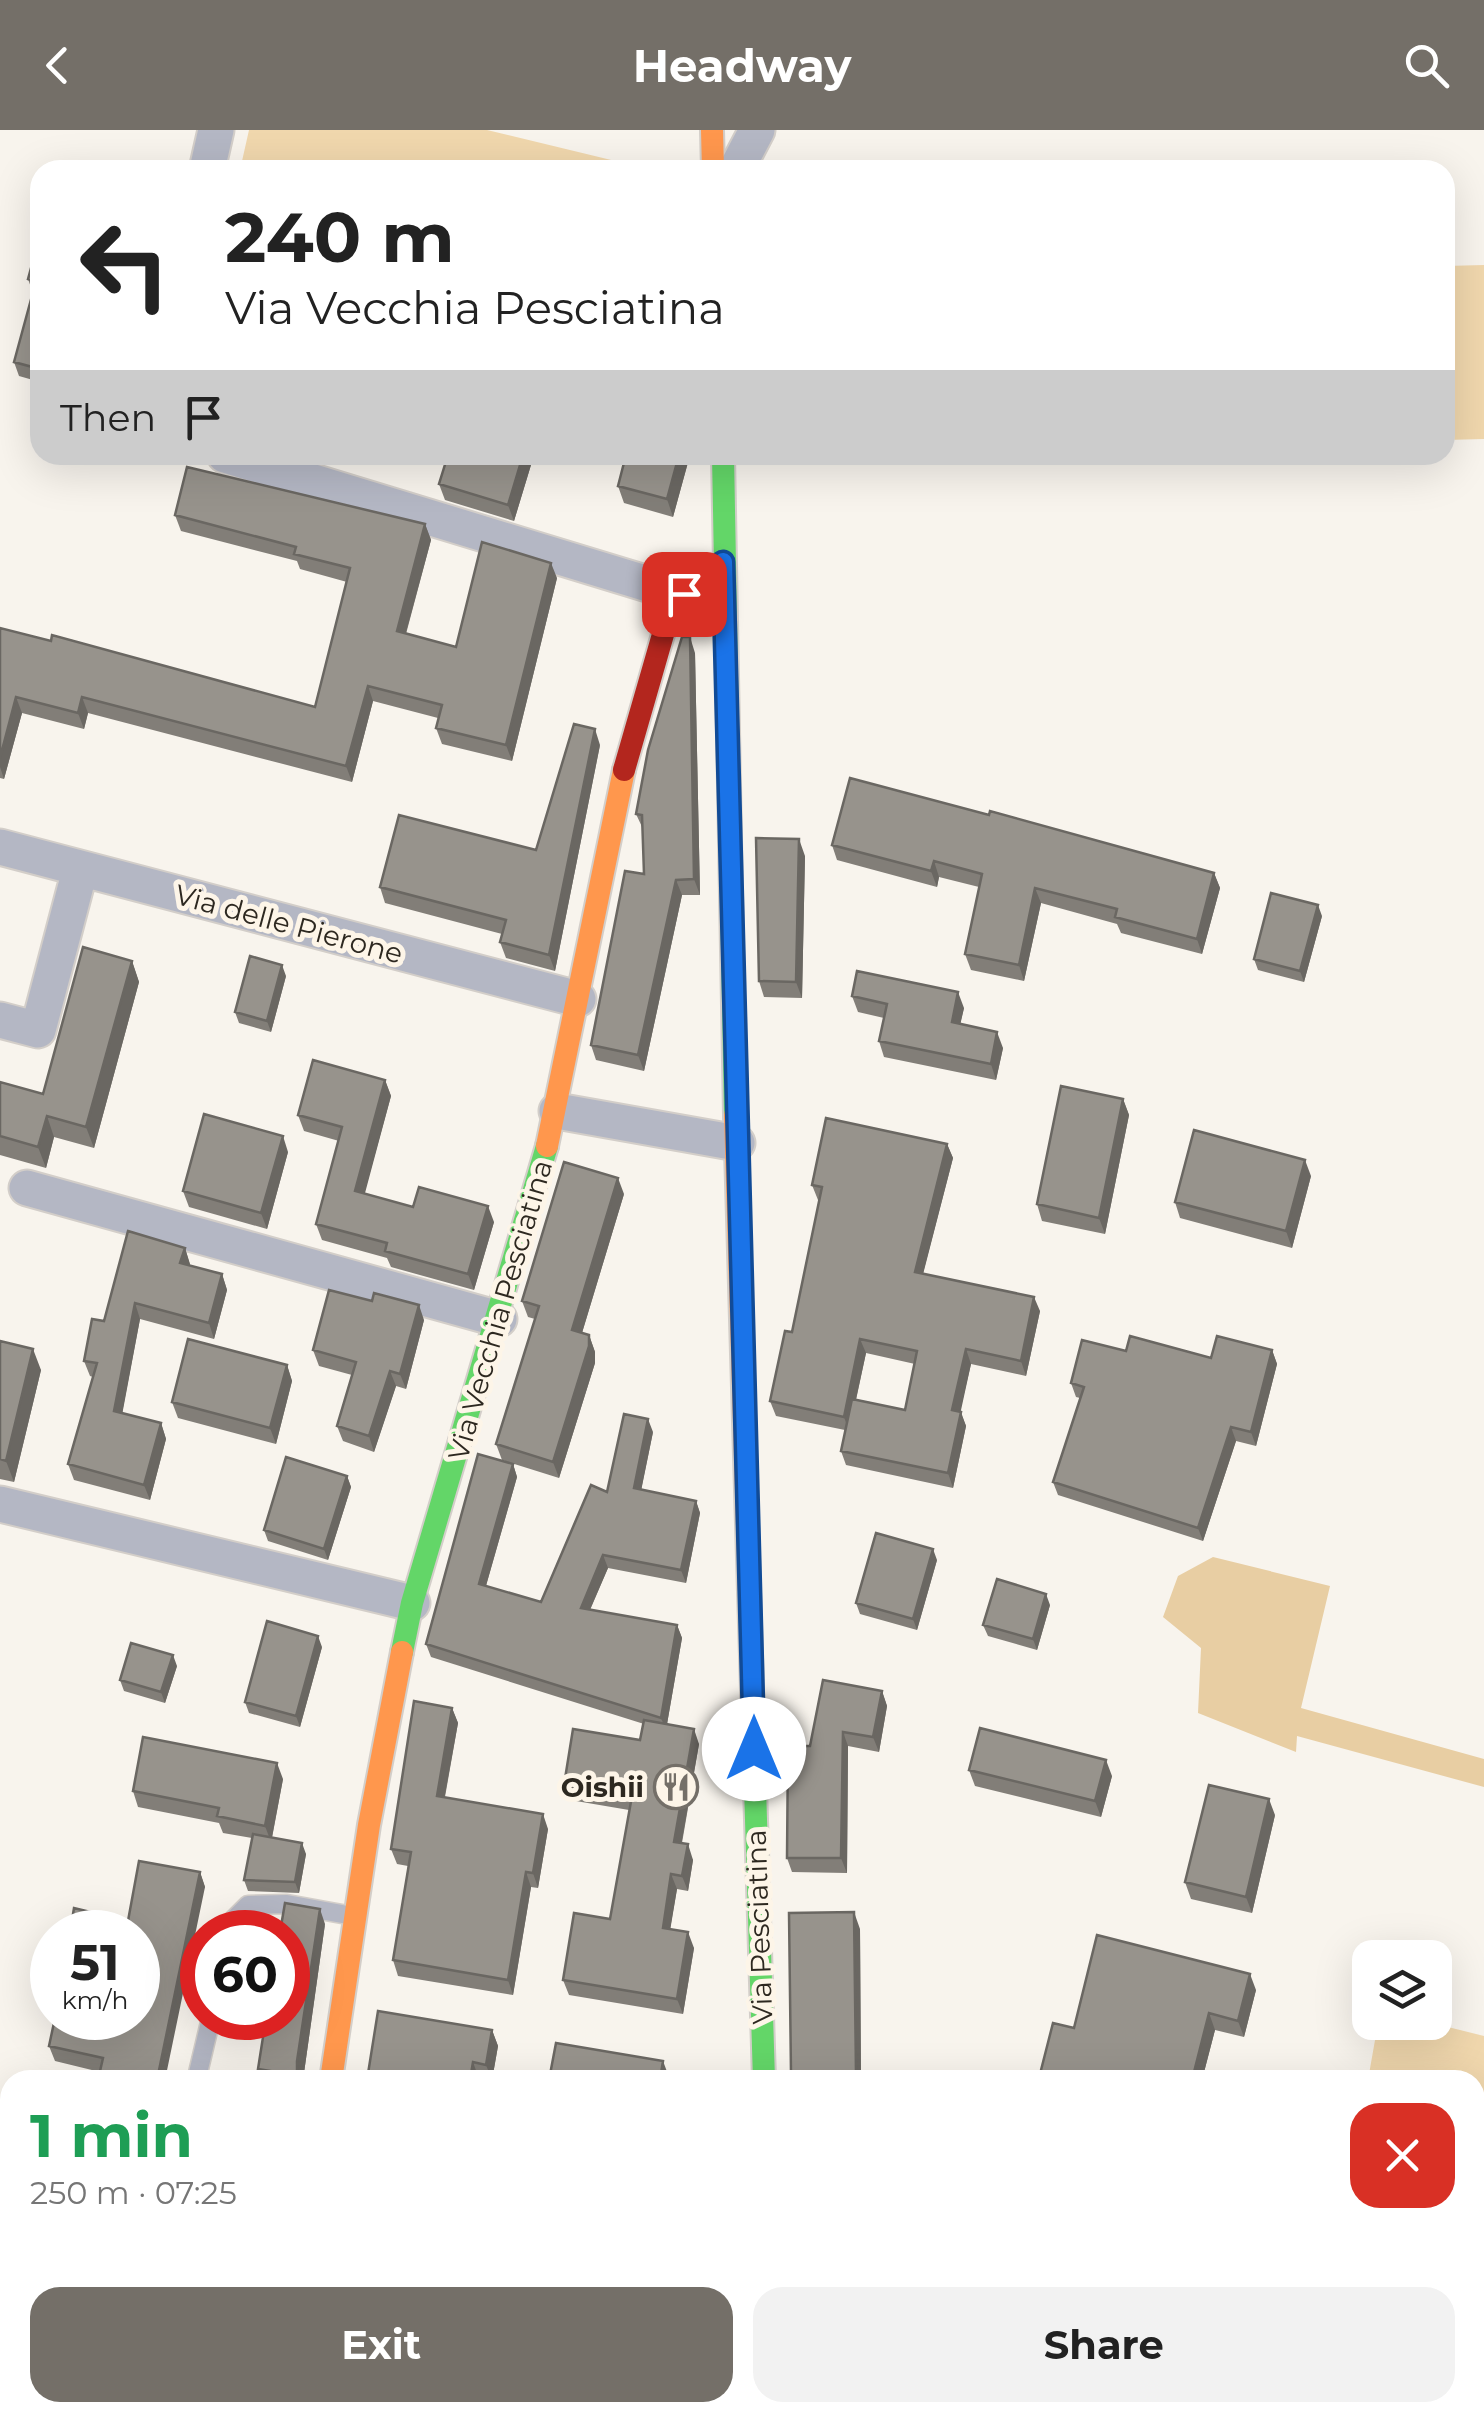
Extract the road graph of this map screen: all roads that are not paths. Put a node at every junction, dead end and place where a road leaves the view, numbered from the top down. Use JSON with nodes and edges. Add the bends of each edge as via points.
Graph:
{"nodes":[{"id":1,"x":216,"y":130,"type":"edge"},
{"id":2,"x":712,"y":130,"type":"edge"},
{"id":3,"x":757,"y":130,"type":"edge"},
{"id":4,"x":209,"y":160,"type":"edge"},
{"id":5,"x":713,"y":160,"type":"edge"},
{"id":6,"x":741,"y":160,"type":"edge"},
{"id":7,"x":258,"y":465,"type":"edge"},
{"id":8,"x":724,"y":465,"type":"edge"},
{"id":9,"x":723,"y":562,"type":"junction"},
{"id":10,"x":684,"y":594,"type":"junction"},
{"id":11,"x":0,"y":847,"type":"edge"},
{"id":12,"x":80,"y":870,"type":"junction"},
{"id":13,"x":578,"y":999,"type":"junction"},
{"id":14,"x":0,"y":1020,"type":"edge"},
{"id":15,"x":557,"y":1111,"type":"junction"},
{"id":16,"x":736,"y":1142,"type":"junction"},
{"id":17,"x":27,"y":1188,"type":"dead end"},
{"id":18,"x":499,"y":1319,"type":"junction"},
{"id":19,"x":0,"y":1504,"type":"edge"},
{"id":20,"x":412,"y":1603,"type":"junction"},
{"id":21,"x":243,"y":1910,"type":"edge"},
{"id":22,"x":355,"y":1916,"type":"junction"},
{"id":23,"x":206,"y":2040,"type":"edge"},
{"id":24,"x":199,"y":2070,"type":"edge"},
{"id":25,"x":332,"y":2070,"type":"edge"},
{"id":26,"x":764,"y":2070,"type":"edge"}],
"edges":[{"from":1,"to":4,"type":"street"},
{"from":2,"to":5,"type":"main road"},
{"from":3,"to":6,"type":"street"},
{"from":7,"to":10,"type":"street"},
{"from":8,"to":9,"type":"main road","name":"Via Pesciatina"},
{"from":9,"to":10,"type":"main road","name":"Via Vecchia Pesciatina"},
{"from":9,"to":16,"type":"main road","name":"Via Pesciatina"},
{"from":10,"to":13,"type":"main road","name":"Via Vecchia Pesciatina","via":[[664,630],[626,760]]},
{"from":11,"to":12,"type":"street","name":"Via delle Pierone"},
{"from":12,"to":13,"type":"street","name":"Via delle Pierone"},
{"from":12,"to":14,"type":"street","via":[[38,1030]]},
{"from":13,"to":15,"type":"main road","name":"Via Vecchia Pesciatina"},
{"from":15,"to":16,"type":"street"},
{"from":15,"to":18,"type":"main road","name":"Via Vecchia Pesciatina"},
{"from":16,"to":26,"type":"main road","name":"Via Pesciatina"},
{"from":17,"to":18,"type":"street"},
{"from":18,"to":20,"type":"main road","name":"Via Vecchia Pesciatina"},
{"from":19,"to":20,"type":"street"},
{"from":20,"to":22,"type":"main road","name":"Via Vecchia Pesciatina"},
{"from":21,"to":22,"type":"lane","via":[[288,1904]]},
{"from":22,"to":25,"type":"main road","name":"Via Vecchia Pesciatina"},
{"from":23,"to":24,"type":"lane"}]}
